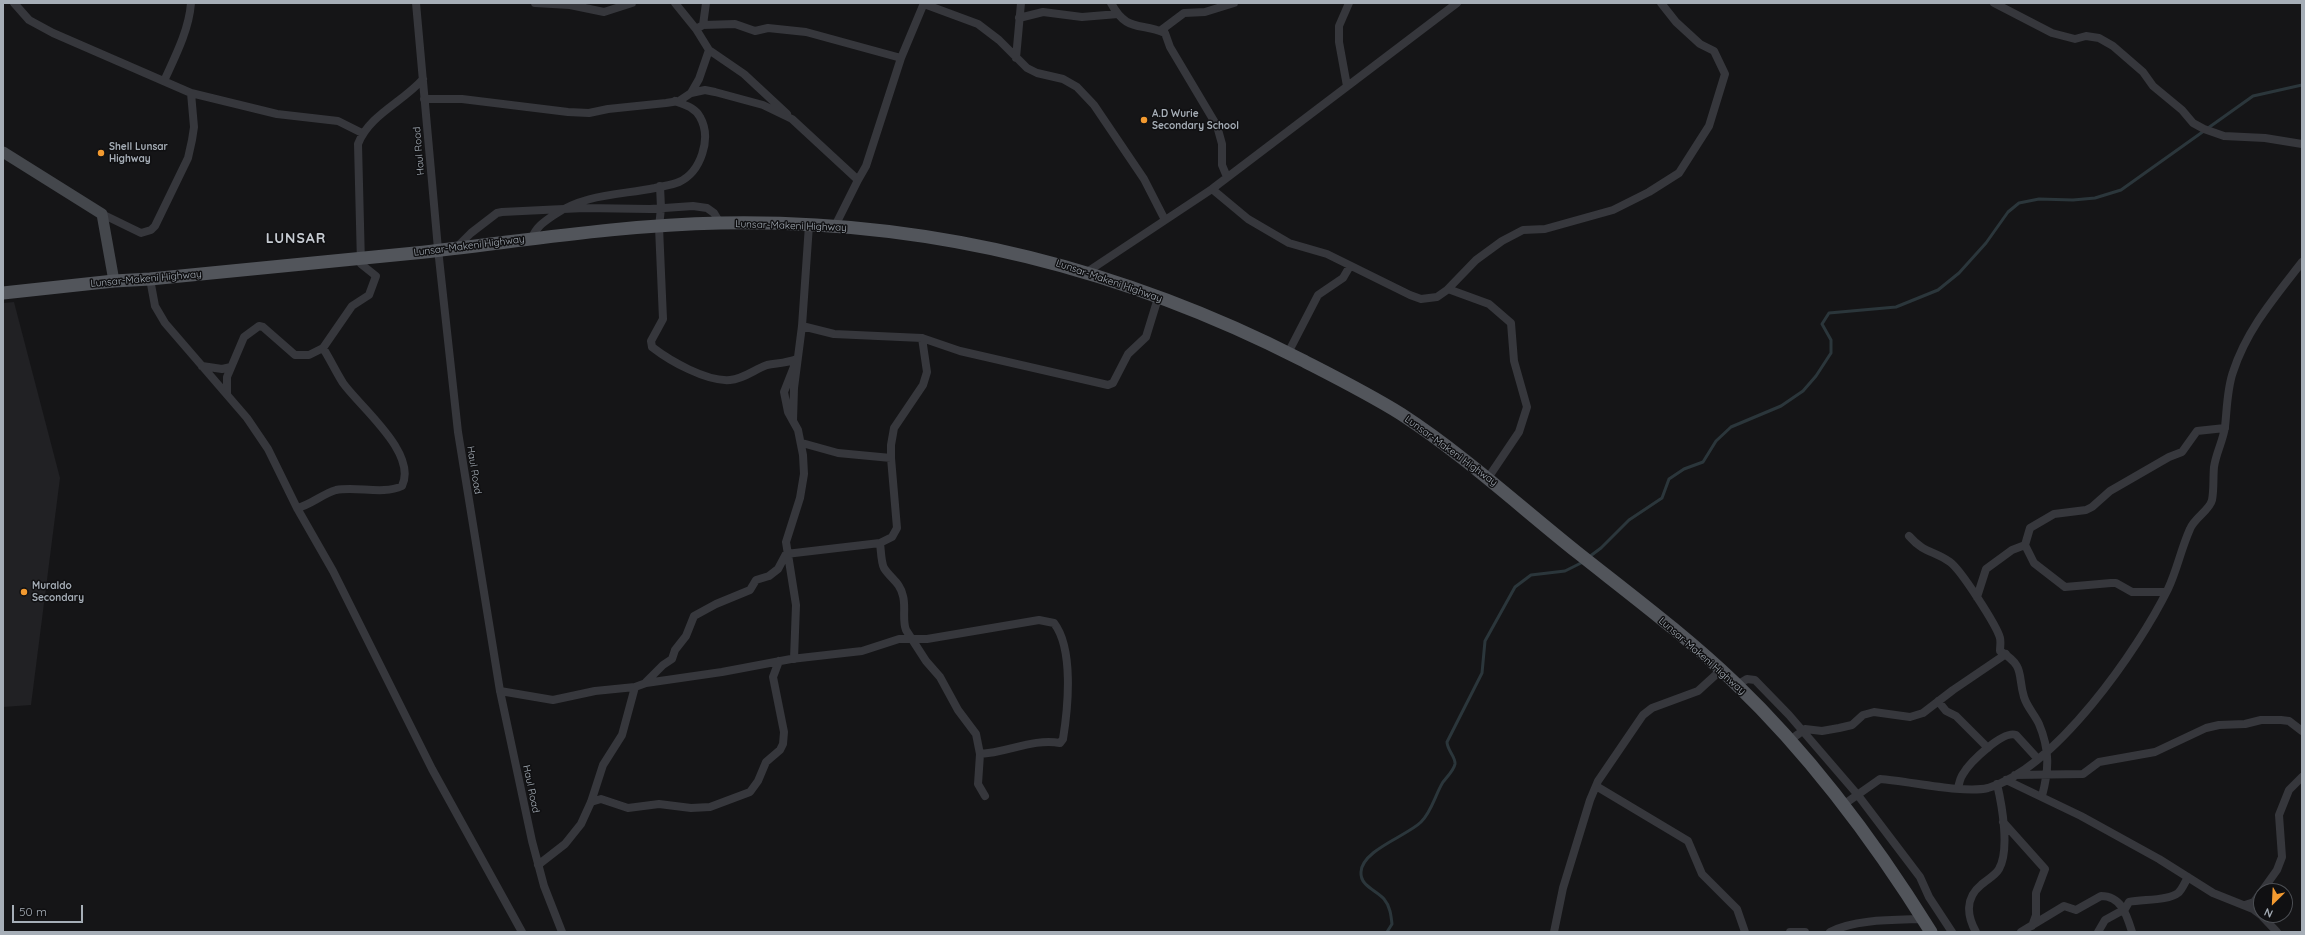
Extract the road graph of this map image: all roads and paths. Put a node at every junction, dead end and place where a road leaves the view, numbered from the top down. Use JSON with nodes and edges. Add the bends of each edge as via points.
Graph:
{"nodes":[{"id":1,"x":14,"y":3,"type":"edge"},
{"id":2,"x":191,"y":3,"type":"edge"},
{"id":3,"x":416,"y":3,"type":"edge"},
{"id":4,"x":535,"y":3,"type":"edge"},
{"id":5,"x":632,"y":3,"type":"edge"},
{"id":6,"x":674,"y":3,"type":"edge"},
{"id":7,"x":706,"y":3,"type":"edge"},
{"id":8,"x":924,"y":3,"type":"edge"},
{"id":9,"x":1021,"y":3,"type":"edge"},
{"id":10,"x":1111,"y":3,"type":"edge"},
{"id":11,"x":1234,"y":3,"type":"edge"},
{"id":12,"x":1349,"y":3,"type":"edge"},
{"id":13,"x":1457,"y":3,"type":"edge"},
{"id":14,"x":1662,"y":3,"type":"edge"},
{"id":15,"x":1994,"y":3,"type":"edge"},
{"id":16,"x":1118,"y":14,"type":"junction"},
{"id":17,"x":1019,"y":18,"type":"junction"},
{"id":18,"x":704,"y":25,"type":"junction"},
{"id":19,"x":696,"y":29,"type":"junction"},
{"id":20,"x":1160,"y":31,"type":"junction"},
{"id":21,"x":708,"y":50,"type":"junction"},
{"id":22,"x":901,"y":58,"type":"junction"},
{"id":23,"x":1016,"y":58,"type":"junction"},
{"id":24,"x":423,"y":79,"type":"junction"},
{"id":25,"x":164,"y":81,"type":"junction"},
{"id":26,"x":1347,"y":86,"type":"junction"},
{"id":27,"x":191,"y":92,"type":"junction"},
{"id":28,"x":691,"y":93,"type":"junction"},
{"id":29,"x":424,"y":98,"type":"junction"},
{"id":30,"x":675,"y":102,"type":"junction"},
{"id":31,"x":792,"y":119,"type":"junction"},
{"id":32,"x":362,"y":133,"type":"junction"},
{"id":33,"x":2302,"y":144,"type":"edge"},
{"id":34,"x":3,"y":152,"type":"edge"},
{"id":35,"x":1227,"y":177,"type":"junction"},
{"id":36,"x":858,"y":180,"type":"junction"},
{"id":37,"x":660,"y":186,"type":"junction"},
{"id":38,"x":1212,"y":189,"type":"junction"},
{"id":39,"x":661,"y":208,"type":"junction"},
{"id":40,"x":562,"y":209,"type":"junction"},
{"id":41,"x":102,"y":214,"type":"junction"},
{"id":42,"x":1165,"y":220,"type":"junction"},
{"id":43,"x":720,"y":223,"type":"junction"},
{"id":44,"x":809,"y":225,"type":"junction"},
{"id":45,"x":835,"y":226,"type":"junction"},
{"id":46,"x":659,"y":227,"type":"junction"},
{"id":47,"x":532,"y":238,"type":"junction"},
{"id":48,"x":456,"y":247,"type":"junction"},
{"id":49,"x":438,"y":249,"type":"junction"},
{"id":50,"x":361,"y":258,"type":"junction"},
{"id":51,"x":2302,"y":262,"type":"edge"},
{"id":52,"x":1350,"y":266,"type":"junction"},
{"id":53,"x":1087,"y":272,"type":"junction"},
{"id":54,"x":150,"y":279,"type":"junction"},
{"id":55,"x":114,"y":281,"type":"junction"},
{"id":56,"x":1448,"y":289,"type":"junction"},
{"id":57,"x":3,"y":293,"type":"edge"},
{"id":58,"x":1158,"y":298,"type":"junction"},
{"id":59,"x":802,"y":326,"type":"junction"},
{"id":60,"x":922,"y":338,"type":"junction"},
{"id":61,"x":323,"y":348,"type":"junction"},
{"id":62,"x":1288,"y":353,"type":"junction"},
{"id":63,"x":797,"y":359,"type":"junction"},
{"id":64,"x":202,"y":366,"type":"junction"},
{"id":65,"x":231,"y":367,"type":"junction"},
{"id":66,"x":226,"y":394,"type":"junction"},
{"id":67,"x":2225,"y":428,"type":"junction"},
{"id":68,"x":802,"y":443,"type":"junction"},
{"id":69,"x":891,"y":458,"type":"junction"},
{"id":70,"x":1488,"y":478,"type":"junction"},
{"id":71,"x":296,"y":508,"type":"junction"},
{"id":72,"x":1909,"y":536,"type":"dead end"},
{"id":73,"x":880,"y":543,"type":"junction"},
{"id":74,"x":2025,"y":545,"type":"junction"},
{"id":75,"x":786,"y":554,"type":"junction"},
{"id":76,"x":2166,"y":592,"type":"junction"},
{"id":77,"x":1977,"y":597,"type":"junction"},
{"id":78,"x":913,"y":639,"type":"junction"},
{"id":79,"x":2006,"y":654,"type":"junction"},
{"id":80,"x":794,"y":659,"type":"junction"},
{"id":81,"x":779,"y":662,"type":"junction"},
{"id":82,"x":1721,"y":670,"type":"junction"},
{"id":83,"x":646,"y":683,"type":"junction"},
{"id":84,"x":1737,"y":685,"type":"junction"},
{"id":85,"x":635,"y":687,"type":"junction"},
{"id":86,"x":500,"y":691,"type":"junction"},
{"id":87,"x":1938,"y":701,"type":"junction"},
{"id":88,"x":1802,"y":731,"type":"junction"},
{"id":89,"x":2302,"y":731,"type":"edge"},
{"id":90,"x":1789,"y":741,"type":"junction"},
{"id":91,"x":1988,"y":748,"type":"junction"},
{"id":92,"x":2046,"y":751,"type":"junction"},
{"id":93,"x":980,"y":754,"type":"junction"},
{"id":94,"x":2037,"y":758,"type":"junction"},
{"id":95,"x":2014,"y":775,"type":"junction"},
{"id":96,"x":2048,"y":775,"type":"junction"},
{"id":97,"x":2302,"y":777,"type":"edge"},
{"id":98,"x":2006,"y":780,"type":"junction"},
{"id":99,"x":1997,"y":784,"type":"junction"},
{"id":100,"x":1596,"y":786,"type":"junction"},
{"id":101,"x":1958,"y":789,"type":"junction"},
{"id":102,"x":1857,"y":794,"type":"junction"},
{"id":103,"x":986,"y":796,"type":"dead end"},
{"id":104,"x":2042,"y":796,"type":"junction"},
{"id":105,"x":591,"y":802,"type":"junction"},
{"id":106,"x":1843,"y":805,"type":"junction"},
{"id":107,"x":2003,"y":822,"type":"junction"},
{"id":108,"x":538,"y":865,"type":"junction"},
{"id":109,"x":2188,"y":877,"type":"junction"},
{"id":110,"x":2268,"y":883,"type":"edge"},
{"id":111,"x":2253,"y":902,"type":"edge"},
{"id":112,"x":2245,"y":905,"type":"junction"},
{"id":113,"x":2124,"y":909,"type":"junction"},
{"id":114,"x":2253,"y":910,"type":"edge"},
{"id":115,"x":1923,"y":919,"type":"junction"},
{"id":116,"x":2269,"y":923,"type":"edge"},
{"id":117,"x":2032,"y":926,"type":"junction"},
{"id":118,"x":522,"y":932,"type":"edge"},
{"id":119,"x":562,"y":932,"type":"edge"},
{"id":120,"x":1554,"y":932,"type":"edge"},
{"id":121,"x":1745,"y":932,"type":"edge"},
{"id":122,"x":1790,"y":932,"type":"edge"},
{"id":123,"x":1805,"y":932,"type":"edge"},
{"id":124,"x":1830,"y":932,"type":"edge"},
{"id":125,"x":1931,"y":932,"type":"edge"},
{"id":126,"x":1952,"y":932,"type":"edge"},
{"id":127,"x":1976,"y":932,"type":"edge"},
{"id":128,"x":2021,"y":932,"type":"edge"},
{"id":129,"x":2098,"y":932,"type":"edge"},
{"id":130,"x":2132,"y":932,"type":"edge"},
{"id":131,"x":2277,"y":932,"type":"edge"}],
"edges":[{"from":1,"to":25,"type":"street","via":[[29,20],[53,33]]},
{"from":2,"to":25,"type":"street","via":[[182,41]]},
{"from":3,"to":24,"type":"street","name":"Haul Road"},
{"from":4,"to":5,"type":"street","via":[[570,5],[604,12]]},
{"from":6,"to":19,"type":"street"},
{"from":7,"to":18,"type":"street"},
{"from":8,"to":22,"type":"street"},
{"from":8,"to":23,"type":"street","via":[[978,24],[1000,40]]},
{"from":9,"to":17,"type":"street"},
{"from":10,"to":16,"type":"street"},
{"from":11,"to":20,"type":"street","via":[[1205,12],[1184,13]]},
{"from":12,"to":26,"type":"street","via":[[1339,26],[1339,42]]},
{"from":13,"to":26,"type":"street"},
{"from":14,"to":56,"type":"street","via":[[1676,22],[1700,44],[1714,51],[1725,74],[1709,126],[1679,173],[1614,210],[1545,229],[1523,230],[1502,241],[1476,260]]},
{"from":15,"to":33,"type":"street","via":[[2052,33],[2075,39],[2086,36],[2099,38],[2113,46],[2143,72],[2193,123],[2204,129],[2224,136],[2265,138]]},
{"from":16,"to":17,"type":"street","via":[[1082,17],[1043,12]]},
{"from":16,"to":20,"type":"street","via":[[1125,22],[1134,26]]},
{"from":17,"to":23,"type":"street"},
{"from":18,"to":19,"type":"street"},
{"from":18,"to":22,"type":"street","via":[[735,24],[755,31],[768,28],[806,32]]},
{"from":19,"to":21,"type":"street"},
{"from":20,"to":35,"type":"street","via":[[1165,33],[1170,47],[1217,126],[1222,144],[1222,165]]},
{"from":21,"to":28,"type":"street","via":[[699,79]]},
{"from":21,"to":31,"type":"street","via":[[744,74]]},
{"from":22,"to":36,"type":"street","via":[[866,166]]},
{"from":23,"to":42,"type":"street","via":[[1037,73],[1063,79],[1085,95],[1144,179]]},
{"from":24,"to":29,"type":"street","name":"Haul Road"},
{"from":24,"to":32,"type":"street","via":[[412,92]]},
{"from":25,"to":27,"type":"street"},
{"from":26,"to":35,"type":"street"},
{"from":27,"to":32,"type":"street","via":[[276,114],[338,121]]},
{"from":27,"to":41,"type":"street","via":[[194,127],[188,158],[155,226],[141,233]]},
{"from":28,"to":30,"type":"street"},
{"from":28,"to":31,"type":"street","via":[[705,90],[737,97]]},
{"from":29,"to":30,"type":"street","via":[[497,102],[589,113]]},
{"from":29,"to":49,"type":"street","name":"Haul Road"},
{"from":30,"to":37,"type":"street","via":[[694,109],[700,116],[704,126],[702,152],[699,163],[690,174],[679,182]]},
{"from":31,"to":36,"type":"street"},
{"from":32,"to":50,"type":"street","via":[[356,154]]},
{"from":34,"to":41,"type":"street"},
{"from":35,"to":38,"type":"street"},
{"from":36,"to":45,"type":"street"},
{"from":37,"to":39,"type":"street"},
{"from":37,"to":40,"type":"street","via":[[578,201]]},
{"from":38,"to":42,"type":"street"},
{"from":38,"to":52,"type":"street","via":[[1248,219],[1289,243],[1327,254]]},
{"from":39,"to":40,"type":"street"},
{"from":39,"to":43,"type":"street","via":[[707,208],[714,213]]},
{"from":39,"to":46,"type":"street"},
{"from":40,"to":47,"type":"street","via":[[535,230]]},
{"from":40,"to":48,"type":"street","via":[[497,213]]},
{"from":41,"to":55,"type":"street"},
{"from":42,"to":53,"type":"street"},
{"from":43,"to":44,"type":"main road","name":"Lunsar-Makeni Highway"},
{"from":43,"to":46,"type":"main road","name":"Lunsar-Makeni Highway"},
{"from":44,"to":45,"type":"main road","name":"Lunsar-Makeni Highway"},
{"from":44,"to":59,"type":"street"},
{"from":45,"to":53,"type":"main road","name":"Lunsar-Makeni Highway","via":[[977,245]]},
{"from":46,"to":47,"type":"main road","name":"Lunsar-Makeni Highway"},
{"from":46,"to":63,"type":"street","via":[[663,319],[651,340],[652,347],[689,370],[718,380],[731,380],[768,365]]},
{"from":47,"to":48,"type":"main road","name":"Lunsar-Makeni Highway"},
{"from":48,"to":49,"type":"main road","name":"Lunsar-Makeni Highway"},
{"from":49,"to":50,"type":"main road","name":"Lunsar-Makeni Highway"},
{"from":49,"to":86,"type":"street","name":"Haul Road","via":[[458,432]]},
{"from":50,"to":54,"type":"main road","name":"Lunsar-Makeni Highway"},
{"from":50,"to":61,"type":"street","via":[[362,266],[376,276],[373,288],[364,300],[352,306]]},
{"from":51,"to":67,"type":"street","via":[[2262,313],[2240,353],[2229,386]]},
{"from":52,"to":56,"type":"street","via":[[1421,298],[1437,297]]},
{"from":52,"to":62,"type":"street","via":[[1343,278],[1318,296]]},
{"from":53,"to":58,"type":"main road","name":"Lunsar-Makeni Highway"},
{"from":54,"to":55,"type":"main road","name":"Lunsar-Makeni Highway"},
{"from":54,"to":64,"type":"street","via":[[154,306],[165,323]]},
{"from":55,"to":57,"type":"main road","name":"Lunsar-Makeni Highway"},
{"from":56,"to":70,"type":"street","via":[[1489,304],[1511,323],[1514,361],[1527,407],[1519,432]]},
{"from":58,"to":60,"type":"street","via":[[1146,338],[1128,354],[1112,383],[1108,385],[960,351]]},
{"from":58,"to":62,"type":"main road","name":"Lunsar-Makeni Highway","via":[[1219,321]]},
{"from":59,"to":60,"type":"street","via":[[848,335]]},
{"from":59,"to":63,"type":"street"},
{"from":60,"to":69,"type":"street","via":[[927,372],[923,385],[894,428]]},
{"from":61,"to":65,"type":"street","via":[[309,355],[295,354],[268,330],[259,326],[244,337]]},
{"from":61,"to":71,"type":"street","via":[[343,382],[373,419],[392,437],[401,459],[404,481],[402,486],[392,489],[334,491],[306,506]]},
{"from":62,"to":70,"type":"main road","name":"Lunsar-Makeni Highway","via":[[1397,412]]},
{"from":63,"to":68,"type":"street","via":[[784,392],[784,402]]},
{"from":64,"to":65,"type":"street","via":[[222,369]]},
{"from":64,"to":66,"type":"street"},
{"from":65,"to":66,"type":"street"},
{"from":66,"to":71,"type":"street","via":[[247,418],[268,449]]},
{"from":67,"to":74,"type":"street","via":[[2197,432],[2182,452],[2110,491],[2086,510],[2064,511],[2048,517],[2030,528]]},
{"from":67,"to":76,"type":"street","via":[[2214,465],[2212,501],[2190,527]]},
{"from":68,"to":69,"type":"street","via":[[838,453]]},
{"from":68,"to":75,"type":"street","via":[[804,474],[800,498],[786,536]]},
{"from":69,"to":73,"type":"street","via":[[897,528],[892,538]]},
{"from":70,"to":82,"type":"main road","name":"Lunsar-Makeni Highway"},
{"from":71,"to":118,"type":"street","via":[[333,571],[432,769]]},
{"from":72,"to":77,"type":"street","via":[[1927,552],[1950,562]]},
{"from":73,"to":75,"type":"street"},
{"from":73,"to":78,"type":"street","via":[[884,567],[899,583],[904,596],[904,624]]},
{"from":74,"to":76,"type":"street","via":[[2034,563],[2065,587],[2116,583],[2132,592]]},
{"from":74,"to":77,"type":"street","via":[[2012,550],[1986,569]]},
{"from":75,"to":80,"type":"street","via":[[796,605]]},
{"from":75,"to":83,"type":"street","via":[[778,569],[769,576],[756,580],[750,590],[694,616],[672,659]]},
{"from":76,"to":92,"type":"street","via":[[2122,666],[2080,717]]},
{"from":77,"to":79,"type":"street","via":[[1999,636],[2000,650]]},
{"from":78,"to":80,"type":"street","via":[[899,639],[862,651]]},
{"from":78,"to":93,"type":"street","via":[[926,661],[940,677],[958,710],[971,725],[976,734]]},
{"from":78,"to":93,"type":"street","via":[[927,639],[1038,620],[1049,621],[1059,629],[1066,664],[1068,702],[1063,739],[1060,742],[1047,740],[993,754]]},
{"from":79,"to":87,"type":"street"},
{"from":79,"to":92,"type":"street","via":[[2020,670],[2024,699],[2039,724]]},
{"from":80,"to":81,"type":"street"},
{"from":81,"to":83,"type":"street"},
{"from":81,"to":105,"type":"street","via":[[773,677],[784,732],[783,744],[766,762],[750,792],[710,807],[691,808],[660,804],[628,808],[601,800]]},
{"from":82,"to":84,"type":"main road","name":"Lunsar-Makeni Highway"},
{"from":82,"to":100,"type":"street","via":[[1706,687],[1652,708],[1643,716]]},
{"from":83,"to":85,"type":"street"},
{"from":84,"to":88,"type":"street","via":[[1746,679],[1755,680]]},
{"from":84,"to":90,"type":"main road","name":"Lunsar-Makeni Highway"},
{"from":85,"to":86,"type":"street","via":[[595,691],[553,700]]},
{"from":85,"to":105,"type":"street","via":[[622,735],[603,765]]},
{"from":86,"to":108,"type":"street","name":"Haul Road"},
{"from":87,"to":88,"type":"street","via":[[1923,713],[1910,717],[1874,712],[1863,715],[1852,724],[1838,728]]},
{"from":87,"to":91,"type":"street"},
{"from":88,"to":90,"type":"street"},
{"from":88,"to":102,"type":"street"},
{"from":89,"to":96,"type":"street","via":[[2290,721],[2281,720],[2219,725],[2206,728],[2155,752],[2099,762],[2083,774]]},
{"from":90,"to":106,"type":"main road","name":"Lunsar-Makeni Highway"},
{"from":91,"to":94,"type":"street","via":[[2012,733],[2020,738]]},
{"from":91,"to":101,"type":"street","via":[[1970,764],[1961,778]]},
{"from":92,"to":94,"type":"street"},
{"from":92,"to":96,"type":"street","via":[[2049,761]]},
{"from":93,"to":103,"type":"street","via":[[978,784]]},
{"from":94,"to":95,"type":"street"},
{"from":95,"to":96,"type":"street"},
{"from":95,"to":98,"type":"street"},
{"from":96,"to":104,"type":"street"},
{"from":97,"to":110,"type":"street","via":[[2289,790],[2279,815],[2282,857]]},
{"from":98,"to":99,"type":"street"},
{"from":98,"to":104,"type":"street"},
{"from":99,"to":101,"type":"street","via":[[1976,790]]},
{"from":99,"to":107,"type":"street"},
{"from":100,"to":120,"type":"street","via":[[1563,888]]},
{"from":100,"to":121,"type":"street","via":[[1688,841],[1702,874],[1737,909]]},
{"from":101,"to":102,"type":"street","via":[[1880,779]]},
{"from":102,"to":106,"type":"street"},
{"from":102,"to":126,"type":"street","via":[[1920,876],[1929,897]]},
{"from":104,"to":109,"type":"street"},
{"from":105,"to":108,"type":"street","via":[[581,824],[565,844]]},
{"from":106,"to":115,"type":"main road","name":"Lunsar-Makeni Highway","via":[[1873,844]]},
{"from":107,"to":117,"type":"street","via":[[2045,869],[2036,893],[2036,915]]},
{"from":107,"to":127,"type":"street","via":[[2000,869],[1980,885],[1970,901],[1969,918]]},
{"from":108,"to":119,"type":"street","name":"Haul Road"},
{"from":109,"to":112,"type":"street","via":[[2213,893]]},
{"from":109,"to":113,"type":"street","via":[[2178,893],[2129,902]]},
{"from":111,"to":112,"type":"street"},
{"from":112,"to":114,"type":"street"},
{"from":113,"to":117,"type":"street","via":[[2111,897],[2101,896],[2076,910],[2064,906]]},
{"from":113,"to":129,"type":"street","via":[[2105,920]]},
{"from":113,"to":130,"type":"street"},
{"from":115,"to":124,"type":"street","via":[[1847,925]]},
{"from":115,"to":125,"type":"main road","name":"Lunsar-Makeni Highway"},
{"from":116,"to":131,"type":"street"},
{"from":117,"to":128,"type":"street"},
{"from":122,"to":123,"type":"street"}]}
